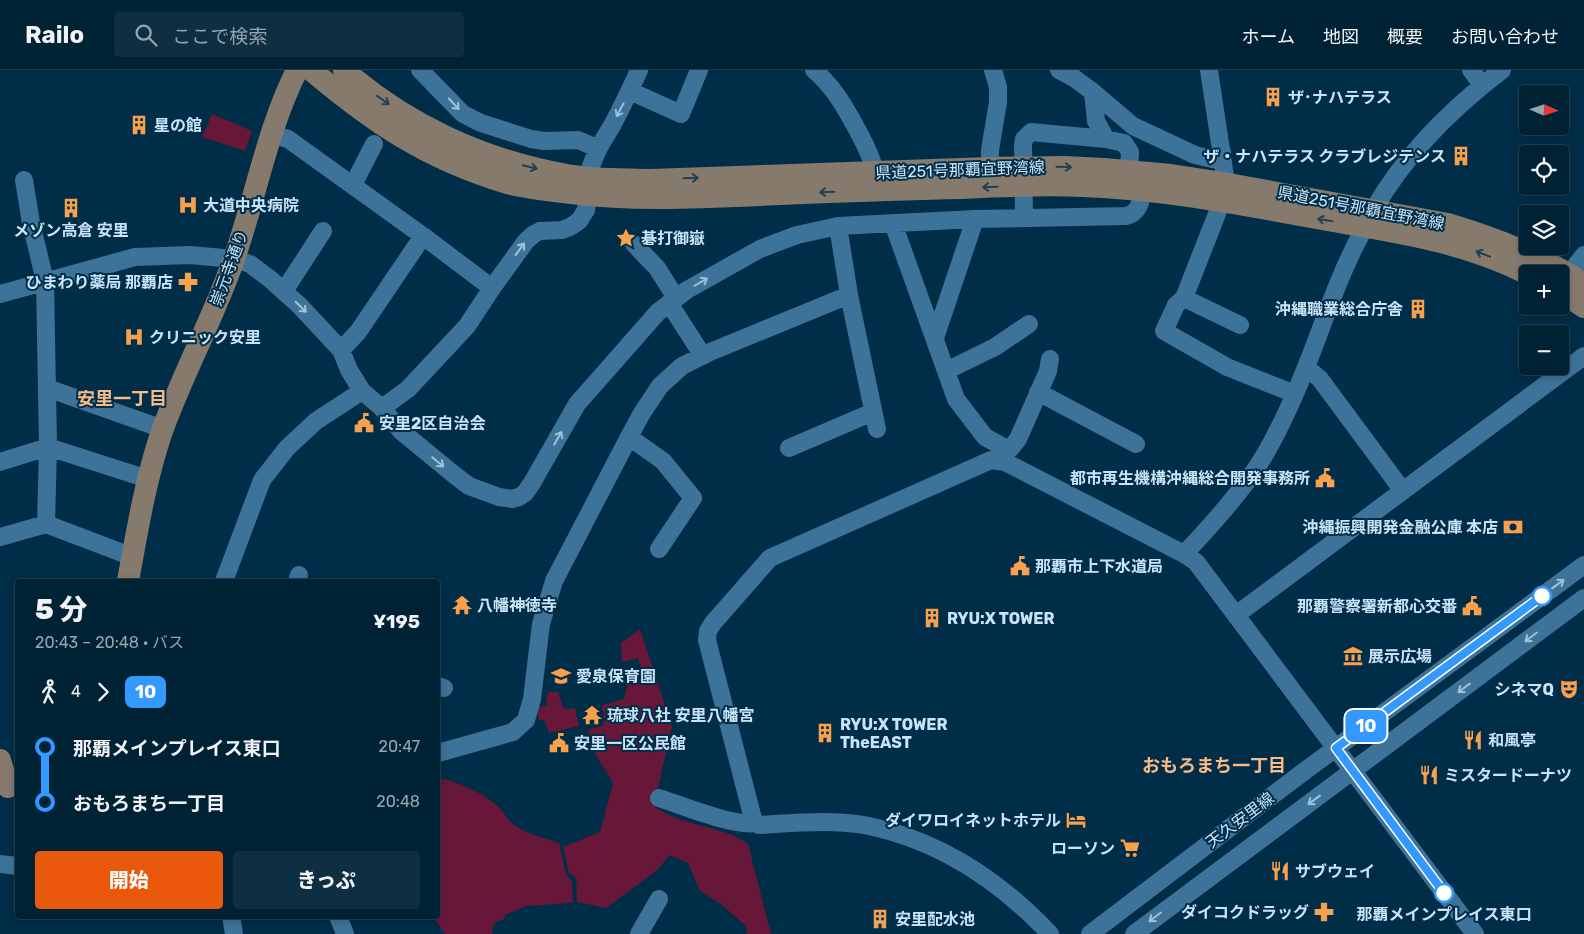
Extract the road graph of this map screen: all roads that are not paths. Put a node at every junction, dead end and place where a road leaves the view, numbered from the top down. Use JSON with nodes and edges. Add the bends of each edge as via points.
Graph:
{"nodes":[{"id":1,"x":297,"y":70,"type":"edge"},
{"id":2,"x":311,"y":70,"type":"edge"},
{"id":3,"x":344,"y":70,"type":"edge"},
{"id":4,"x":420,"y":70,"type":"edge"},
{"id":5,"x":639,"y":70,"type":"edge"},
{"id":6,"x":699,"y":70,"type":"edge"},
{"id":7,"x":814,"y":70,"type":"edge"},
{"id":8,"x":993,"y":70,"type":"edge"},
{"id":9,"x":1059,"y":70,"type":"edge"},
{"id":10,"x":1209,"y":70,"type":"edge"},
{"id":11,"x":1471,"y":70,"type":"edge"},
{"id":12,"x":1502,"y":70,"type":"edge"},
{"id":13,"x":1482,"y":85,"type":"junction"},
{"id":14,"x":630,"y":91,"type":"junction"},
{"id":15,"x":1093,"y":92,"type":"junction"},
{"id":16,"x":271,"y":134,"type":"junction"},
{"id":17,"x":1106,"y":139,"type":"junction"},
{"id":18,"x":374,"y":144,"type":"dead end"},
{"id":19,"x":598,"y":148,"type":"junction"},
{"id":20,"x":1222,"y":152,"type":"junction"},
{"id":21,"x":990,"y":168,"type":"junction"},
{"id":22,"x":1129,"y":170,"type":"junction"},
{"id":23,"x":875,"y":172,"type":"junction"},
{"id":24,"x":24,"y":180,"type":"dead end"},
{"id":25,"x":353,"y":186,"type":"junction"},
{"id":26,"x":588,"y":186,"type":"junction"},
{"id":27,"x":1142,"y":190,"type":"junction"},
{"id":28,"x":1224,"y":192,"type":"junction"},
{"id":29,"x":1023,"y":212,"type":"junction"},
{"id":30,"x":1369,"y":218,"type":"junction"},
{"id":31,"x":976,"y":219,"type":"junction"},
{"id":32,"x":893,"y":223,"type":"junction"},
{"id":33,"x":838,"y":226,"type":"junction"},
{"id":34,"x":323,"y":231,"type":"dead end"},
{"id":35,"x":423,"y":236,"type":"junction"},
{"id":36,"x":634,"y":244,"type":"dead end"},
{"id":37,"x":1584,"y":255,"type":"edge"},
{"id":38,"x":234,"y":259,"type":"junction"},
{"id":39,"x":1519,"y":270,"type":"edge"},
{"id":40,"x":45,"y":281,"type":"junction"},
{"id":41,"x":1571,"y":283,"type":"edge"},
{"id":42,"x":492,"y":288,"type":"junction"},
{"id":43,"x":284,"y":291,"type":"junction"},
{"id":44,"x":0,"y":294,"type":"edge"},
{"id":45,"x":850,"y":295,"type":"junction"},
{"id":46,"x":1184,"y":298,"type":"junction"},
{"id":47,"x":673,"y":301,"type":"junction"},
{"id":48,"x":1584,"y":307,"type":"edge"},
{"id":49,"x":1029,"y":324,"type":"dead end"},
{"id":50,"x":1240,"y":324,"type":"dead end"},
{"id":51,"x":934,"y":338,"type":"junction"},
{"id":52,"x":341,"y":350,"type":"junction"},
{"id":53,"x":703,"y":356,"type":"junction"},
{"id":54,"x":1584,"y":356,"type":"edge"},
{"id":55,"x":1050,"y":359,"type":"dead end"},
{"id":56,"x":1306,"y":367,"type":"junction"},
{"id":57,"x":946,"y":371,"type":"junction"},
{"id":58,"x":47,"y":388,"type":"junction"},
{"id":59,"x":362,"y":391,"type":"junction"},
{"id":60,"x":1038,"y":392,"type":"junction"},
{"id":61,"x":1295,"y":394,"type":"junction"},
{"id":62,"x":382,"y":408,"type":"junction"},
{"id":63,"x":163,"y":429,"type":"junction"},
{"id":64,"x":629,"y":436,"type":"junction"},
{"id":65,"x":1136,"y":444,"type":"dead end"},
{"id":66,"x":48,"y":447,"type":"junction"},
{"id":67,"x":789,"y":448,"type":"dead end"},
{"id":68,"x":0,"y":462,"type":"edge"},
{"id":69,"x":148,"y":479,"type":"junction"},
{"id":70,"x":1403,"y":491,"type":"junction"},
{"id":71,"x":46,"y":524,"type":"junction"},
{"id":72,"x":0,"y":536,"type":"edge"},
{"id":73,"x":659,"y":549,"type":"dead end"},
{"id":74,"x":1184,"y":554,"type":"junction"},
{"id":75,"x":133,"y":557,"type":"junction"},
{"id":76,"x":1584,"y":565,"type":"edge"},
{"id":77,"x":128,"y":579,"type":"edge"},
{"id":78,"x":225,"y":579,"type":"edge"},
{"id":79,"x":1584,"y":598,"type":"edge"},
{"id":80,"x":1236,"y":615,"type":"junction"},
{"id":81,"x":1336,"y":748,"type":"junction"},
{"id":82,"x":440,"y":752,"type":"edge"},
{"id":83,"x":0,"y":760,"type":"edge"},
{"id":84,"x":1353,"y":771,"type":"junction"},
{"id":85,"x":8,"y":786,"type":"edge"},
{"id":86,"x":658,"y":798,"type":"dead end"},
{"id":87,"x":755,"y":823,"type":"junction"},
{"id":88,"x":0,"y":864,"type":"edge"},
{"id":89,"x":15,"y":866,"type":"edge"},
{"id":90,"x":659,"y":899,"type":"dead end"},
{"id":91,"x":232,"y":919,"type":"edge"},
{"id":92,"x":339,"y":919,"type":"edge"},
{"id":93,"x":234,"y":934,"type":"edge"},
{"id":94,"x":345,"y":934,"type":"edge"},
{"id":95,"x":639,"y":934,"type":"edge"},
{"id":96,"x":1050,"y":934,"type":"edge"},
{"id":97,"x":1090,"y":934,"type":"edge"},
{"id":98,"x":1134,"y":934,"type":"edge"},
{"id":99,"x":1475,"y":934,"type":"edge"}],
"edges":[{"from":1,"to":16,"type":"main road","name":"崇元寺通り"},
{"from":2,"to":26,"type":"main road","name":"県道251号那覇宜野湾線","via":[[388,130],[463,168],[510,184]]},
{"from":3,"to":26,"type":"main road","name":"県道251号那覇宜野湾線","one_way":true,"via":[[406,115],[460,143],[519,164],[560,173]]},
{"from":4,"to":19,"type":"street","one_way":true,"via":[[463,114],[481,123],[532,139],[578,140]]},
{"from":5,"to":14,"type":"street"},
{"from":6,"to":14,"type":"street","via":[[681,114]]},
{"from":7,"to":23,"type":"street","via":[[844,104],[872,159]]},
{"from":8,"to":21,"type":"street","via":[[998,102]]},
{"from":9,"to":15,"type":"street"},
{"from":10,"to":20,"type":"street"},
{"from":11,"to":13,"type":"street"},
{"from":12,"to":13,"type":"street"},
{"from":13,"to":30,"type":"street","via":[[1426,137],[1388,183]]},
{"from":14,"to":19,"type":"street","one_way":true},
{"from":15,"to":17,"type":"street","via":[[1096,121]]},
{"from":15,"to":20,"type":"street","via":[[1133,126],[1195,155],[1217,160]]},
{"from":16,"to":25,"type":"street","via":[[288,139]]},
{"from":16,"to":38,"type":"main road","name":"崇元寺通り"},
{"from":17,"to":22,"type":"street","via":[[1124,143],[1127,147],[1130,152]]},
{"from":17,"to":29,"type":"street","via":[[1035,131],[1028,134],[1023,145]]},
{"from":18,"to":25,"type":"street"},
{"from":19,"to":26,"type":"street","via":[[592,160]]},
{"from":20,"to":28,"type":"street"},
{"from":21,"to":22,"type":"main road","name":"県道251号那覇宜野湾線","one_way":true},
{"from":21,"to":23,"type":"main road","name":"県道251号那覇宜野湾線"},
{"from":22,"to":28,"type":"main road","name":"県道251号那覇宜野湾線"},
{"from":26,"to":23,"type":"main road","name":"県道251号那覇宜野湾線","one_way":true,"via":[[651,180]]},
{"from":24,"to":40,"type":"street"},
{"from":25,"to":35,"type":"street"},
{"from":27,"to":26,"type":"main road","name":"県道251号那覇宜野湾線","one_way":true,"via":[[1016,186],[652,198]]},
{"from":42,"to":26,"type":"street","one_way":true,"via":[[526,240],[540,231],[562,230],[579,221],[586,210]]},
{"from":27,"to":28,"type":"main road","name":"県道251号那覇宜野湾線"},
{"from":27,"to":29,"type":"street","via":[[1137,210],[1126,216]]},
{"from":28,"to":30,"type":"main road","name":"県道251号那覇宜野湾線"},
{"from":28,"to":46,"type":"street"},
{"from":29,"to":31,"type":"street"},
{"from":39,"to":30,"type":"main road","name":"県道251号那覇宜野湾線","one_way":true,"via":[[1492,257]]},
{"from":30,"to":41,"type":"main road","name":"県道251号那覇宜野湾線","via":[[1448,224],[1480,233],[1512,247]]},
{"from":30,"to":56,"type":"street","via":[[1347,260]]},
{"from":31,"to":32,"type":"street"},
{"from":31,"to":51,"type":"street"},
{"from":32,"to":33,"type":"street"},
{"from":32,"to":51,"type":"street"},
{"from":33,"to":45,"type":"street"},
{"from":47,"to":33,"type":"street","one_way":true,"via":[[760,249],[797,235]]},
{"from":34,"to":43,"type":"street"},
{"from":35,"to":42,"type":"street"},
{"from":35,"to":52,"type":"street","via":[[358,332]]},
{"from":36,"to":47,"type":"street","via":[[657,268]]},
{"from":37,"to":41,"type":"street"},
{"from":38,"to":40,"type":"street","via":[[190,255],[136,258]]},
{"from":38,"to":43,"type":"street","via":[[259,269]]},
{"from":38,"to":63,"type":"main road","name":"崇元寺通り"},
{"from":40,"to":44,"type":"street"},
{"from":40,"to":58,"type":"street"},
{"from":41,"to":48,"type":"main road","name":"県道251号那覇宜野湾線"},
{"from":42,"to":62,"type":"street","via":[[467,326],[408,389]]},
{"from":43,"to":52,"type":"street","one_way":true},
{"from":45,"to":53,"type":"street"},
{"from":45,"to":67,"type":"street","via":[[875,421]]},
{"from":46,"to":50,"type":"street"},
{"from":46,"to":61,"type":"street","via":[[1176,305],[1164,331],[1227,366]]},
{"from":47,"to":53,"type":"street"},
{"from":62,"to":47,"type":"street","one_way":true,"via":[[401,431],[469,486],[499,497],[520,497],[532,483],[577,404],[658,312]]},
{"from":49,"to":57,"type":"street","via":[[995,347]]},
{"from":51,"to":57,"type":"street"},
{"from":52,"to":59,"type":"street"},
{"from":53,"to":64,"type":"street","via":[[682,366],[660,386]]},
{"from":54,"to":70,"type":"street"},
{"from":55,"to":60,"type":"street"},
{"from":56,"to":61,"type":"street"},
{"from":56,"to":70,"type":"street","via":[[1320,379]]},
{"from":57,"to":60,"type":"street","via":[[956,399],[985,437],[1005,448],[1011,448],[1018,439]]},
{"from":58,"to":63,"type":"street"},
{"from":58,"to":66,"type":"street"},
{"from":59,"to":62,"type":"street"},
{"from":59,"to":78,"type":"street","via":[[316,421],[287,448],[262,480]]},
{"from":60,"to":65,"type":"street"},
{"from":61,"to":74,"type":"street","via":[[1256,469],[1215,522]]},
{"from":63,"to":69,"type":"main road","name":"崇元寺通り"},
{"from":64,"to":73,"type":"street","via":[[663,461],[693,498]]},
{"from":64,"to":82,"type":"street","via":[[554,581],[541,624],[532,699],[526,720],[513,732]]},
{"from":66,"to":68,"type":"street"},
{"from":66,"to":69,"type":"street"},
{"from":66,"to":71,"type":"street"},
{"from":69,"to":75,"type":"main road","name":"崇元寺通り"},
{"from":70,"to":80,"type":"street"},
{"from":71,"to":72,"type":"street"},
{"from":71,"to":75,"type":"street"},
{"from":74,"to":80,"type":"street","via":[[1196,562]]},
{"from":74,"to":87,"type":"street","via":[[1005,462],[991,460],[770,558],[713,623],[707,640]]},
{"from":75,"to":77,"type":"main road","name":"崇元寺通り"},
{"from":81,"to":76,"type":"street","name":"天久安里線","one_way":true},
{"from":79,"to":84,"type":"street","name":"天久安里線","one_way":true},
{"from":80,"to":81,"type":"street"},
{"from":81,"to":84,"type":"street"},
{"from":81,"to":97,"type":"street","name":"天久安里線"},
{"from":83,"to":85,"type":"main road"},
{"from":84,"to":98,"type":"street","name":"天久安里線","one_way":true},
{"from":84,"to":99,"type":"street"},
{"from":86,"to":87,"type":"street","via":[[746,824]]},
{"from":87,"to":96,"type":"street","via":[[849,824],[923,843],[986,877]]},
{"from":88,"to":89,"type":"street"},
{"from":90,"to":95,"type":"street"},
{"from":91,"to":93,"type":"street"},
{"from":92,"to":94,"type":"street"}]}
